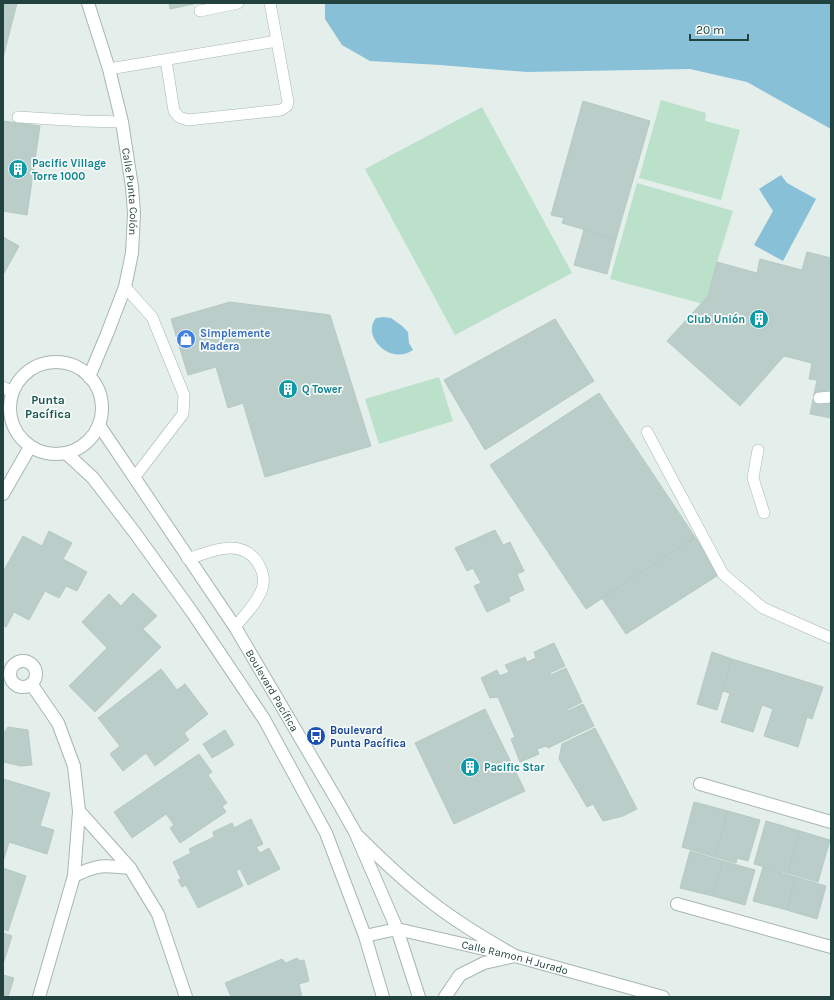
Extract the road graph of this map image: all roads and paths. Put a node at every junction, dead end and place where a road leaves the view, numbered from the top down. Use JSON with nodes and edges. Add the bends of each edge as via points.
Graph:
{"nodes":[{"id":1,"x":88,"y":3,"type":"edge"},
{"id":2,"x":238,"y":3,"type":"edge"},
{"id":3,"x":270,"y":3,"type":"edge"},
{"id":4,"x":200,"y":10,"type":"dead end"},
{"id":5,"x":277,"y":42,"type":"junction"},
{"id":6,"x":166,"y":60,"type":"junction"},
{"id":7,"x":109,"y":69,"type":"junction"},
{"id":8,"x":18,"y":117,"type":"dead end"},
{"id":9,"x":122,"y":122,"type":"junction"},
{"id":10,"x":125,"y":287,"type":"junction"},
{"id":11,"x":89,"y":377,"type":"junction"},
{"id":12,"x":8,"y":389,"type":"edge"},
{"id":13,"x":831,"y":396,"type":"edge"},
{"id":14,"x":820,"y":398,"type":"dead end"},
{"id":15,"x":99,"y":425,"type":"junction"},
{"id":16,"x":646,"y":432,"type":"dead end"},
{"id":17,"x":30,"y":447,"type":"junction"},
{"id":18,"x":758,"y":450,"type":"dead end"},
{"id":19,"x":66,"y":453,"type":"junction"},
{"id":20,"x":134,"y":478,"type":"junction"},
{"id":21,"x":3,"y":494,"type":"edge"},
{"id":22,"x":764,"y":513,"type":"dead end"},
{"id":23,"x":188,"y":558,"type":"junction"},
{"id":24,"x":235,"y":627,"type":"junction"},
{"id":25,"x":831,"y":638,"type":"edge"},
{"id":26,"x":32,"y":685,"type":"dead end"},
{"id":27,"x":700,"y":784,"type":"dead end"},
{"id":28,"x":79,"y":811,"type":"junction"},
{"id":29,"x":831,"y":822,"type":"edge"},
{"id":30,"x":355,"y":832,"type":"junction"},
{"id":31,"x":130,"y":868,"type":"junction"},
{"id":32,"x":74,"y":876,"type":"junction"},
{"id":33,"x":677,"y":904,"type":"dead end"},
{"id":34,"x":397,"y":929,"type":"junction"},
{"id":35,"x":365,"y":936,"type":"junction"},
{"id":36,"x":831,"y":947,"type":"edge"},
{"id":37,"x":515,"y":956,"type":"junction"},
{"id":38,"x":39,"y":997,"type":"edge"},
{"id":39,"x":186,"y":997,"type":"edge"},
{"id":40,"x":383,"y":997,"type":"edge"},
{"id":41,"x":419,"y":997,"type":"edge"},
{"id":42,"x":444,"y":997,"type":"edge"},
{"id":43,"x":663,"y":997,"type":"edge"}],
"edges":[{"from":1,"to":7,"type":"street","name":"Calle Punta Colón"},
{"from":2,"to":4,"type":"lane"},
{"from":3,"to":5,"type":"lane"},
{"from":5,"to":6,"type":"lane"},
{"from":5,"to":6,"type":"lane","via":[[288,102],[281,110],[188,120],[179,117],[174,111]]},
{"from":6,"to":7,"type":"lane"},
{"from":7,"to":9,"type":"street","name":"Calle Punta Colón"},
{"from":8,"to":9,"type":"lane"},
{"from":9,"to":10,"type":"street","name":"Calle Punta Colón","via":[[134,213],[132,253]]},
{"from":10,"to":11,"type":"street","name":"Calle Punta Colón"},
{"from":10,"to":20,"type":"lane","via":[[152,317],[184,395],[183,414]]},
{"from":11,"to":12,"type":"street","via":[[77,367],[62,363],[46,363],[32,369]]},
{"from":11,"to":15,"type":"street","via":[[97,387],[101,399]]},
{"from":12,"to":17,"type":"street","via":[[12,422],[19,436]]},
{"from":13,"to":14,"type":"lane"},
{"from":15,"to":19,"type":"street","via":[[86,443]]},
{"from":15,"to":20,"type":"street","name":"Boulevard Pacífica"},
{"from":16,"to":25,"type":"lane","via":[[723,574],[763,608]]},
{"from":17,"to":19,"type":"street","via":[[48,453]]},
{"from":17,"to":21,"type":"street"},
{"from":18,"to":22,"type":"lane","via":[[753,478]]},
{"from":19,"to":35,"type":"street","name":"Boulevard Pacífica","via":[[93,478],[135,533],[264,719],[326,833]]},
{"from":20,"to":23,"type":"street","name":"Boulevard Pacífica"},
{"from":23,"to":24,"type":"street","name":"Boulevard Pacífica"},
{"from":23,"to":24,"type":"lane","via":[[222,548],[238,548],[254,556],[262,568],[262,589]]},
{"from":24,"to":30,"type":"street","name":"Boulevard Pacífica"},
{"from":26,"to":28,"type":"street","via":[[58,723],[74,766]]},
{"from":27,"to":29,"type":"street"},
{"from":28,"to":31,"type":"street"},
{"from":28,"to":32,"type":"street"},
{"from":30,"to":34,"type":"street","name":"Boulevard Pacífica"},
{"from":30,"to":37,"type":"street","via":[[426,898],[469,929]]},
{"from":31,"to":32,"type":"street","via":[[104,865]]},
{"from":31,"to":39,"type":"street","via":[[158,914]]},
{"from":32,"to":38,"type":"street"},
{"from":33,"to":36,"type":"street"},
{"from":34,"to":35,"type":"street","name":"Calle Ramon H Jurado"},
{"from":34,"to":37,"type":"street","name":"Calle Ramon H Jurado"},
{"from":34,"to":41,"type":"street","name":"Boulevard Pacífica"},
{"from":35,"to":40,"type":"street","name":"Boulevard Pacífica"},
{"from":37,"to":42,"type":"street","via":[[484,963],[460,975]]},
{"from":37,"to":43,"type":"street","name":"Calle Ramon H Jurado"}]}
